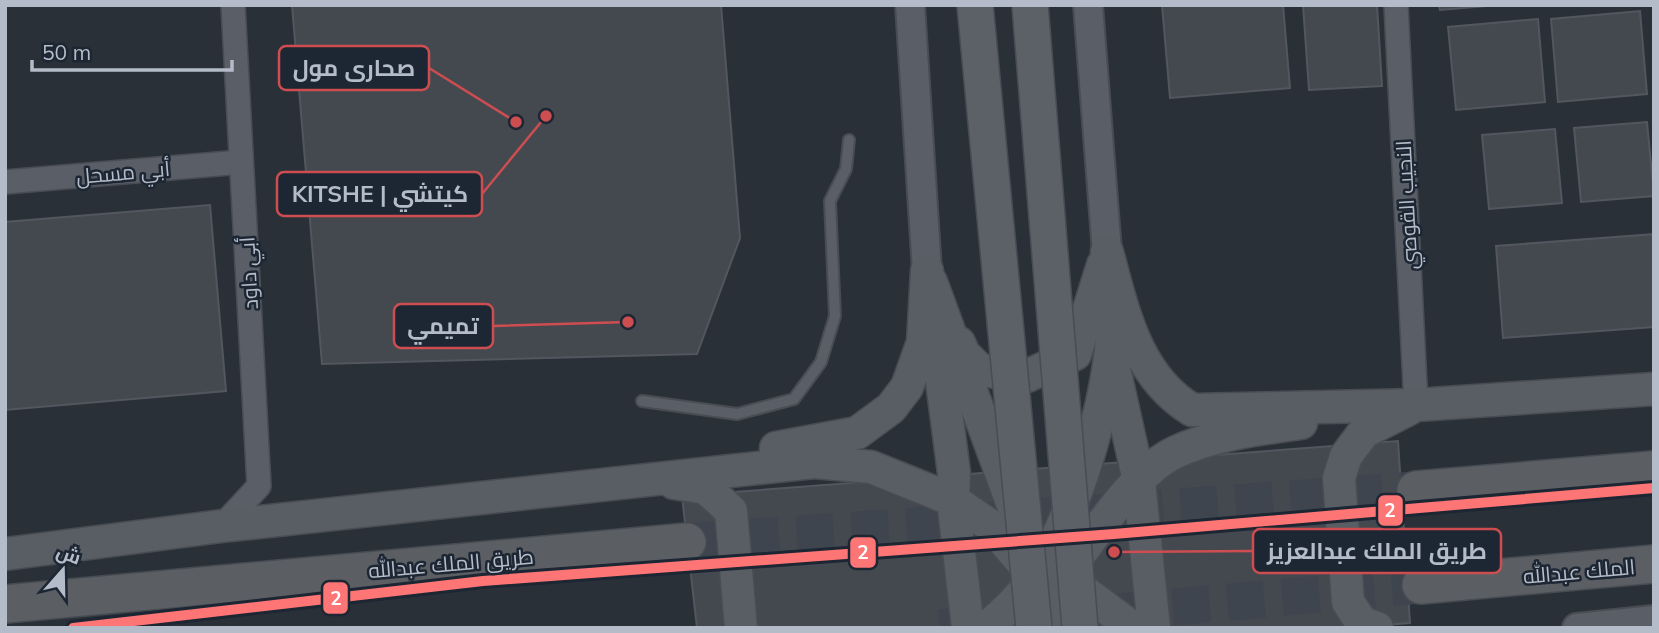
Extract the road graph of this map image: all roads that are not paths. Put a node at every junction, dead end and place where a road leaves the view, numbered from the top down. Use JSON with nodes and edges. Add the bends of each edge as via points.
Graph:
{"nodes":[{"id":1,"x":233,"y":5,"type":"edge"},
{"id":2,"x":910,"y":5,"type":"edge"},
{"id":3,"x":975,"y":5,"type":"edge"},
{"id":4,"x":1030,"y":5,"type":"edge"},
{"id":5,"x":1088,"y":5,"type":"edge"},
{"id":6,"x":1396,"y":5,"type":"edge"},
{"id":7,"x":849,"y":140,"type":"dead end"},
{"id":8,"x":241,"y":162,"type":"junction"},
{"id":9,"x":5,"y":182,"type":"edge"},
{"id":10,"x":1107,"y":252,"type":"junction"},
{"id":11,"x":928,"y":271,"type":"junction"},
{"id":12,"x":1111,"y":356,"type":"junction"},
{"id":13,"x":1654,"y":389,"type":"edge"},
{"id":14,"x":642,"y":401,"type":"dead end"},
{"id":15,"x":1416,"y":405,"type":"junction"},
{"id":16,"x":1654,"y":470,"type":"edge"},
{"id":17,"x":1139,"y":481,"type":"junction"},
{"id":18,"x":1416,"y":490,"type":"tunnel mouth"},
{"id":19,"x":530,"y":492,"type":"junction"},
{"id":20,"x":953,"y":500,"type":"junction"},
{"id":21,"x":222,"y":526,"type":"junction"},
{"id":22,"x":687,"y":542,"type":"tunnel mouth"},
{"id":23,"x":5,"y":554,"type":"edge"},
{"id":24,"x":1654,"y":564,"type":"edge"},
{"id":25,"x":1048,"y":577,"type":"junction"},
{"id":26,"x":1421,"y":585,"type":"tunnel mouth"},
{"id":27,"x":5,"y":604,"type":"edge"},
{"id":28,"x":1654,"y":620,"type":"edge"},
{"id":29,"x":741,"y":628,"type":"edge"},
{"id":30,"x":968,"y":628,"type":"edge"},
{"id":31,"x":986,"y":628,"type":"edge"},
{"id":32,"x":1034,"y":628,"type":"edge"},
{"id":33,"x":1072,"y":628,"type":"edge"},
{"id":34,"x":1080,"y":628,"type":"edge"},
{"id":35,"x":1133,"y":628,"type":"tunnel mouth"},
{"id":36,"x":1154,"y":628,"type":"edge"},
{"id":37,"x":1377,"y":628,"type":"edge"},
{"id":38,"x":1577,"y":628,"type":"edge"}],
"edges":[{"from":1,"to":8,"type":"street","name":"أبي داود"},
{"from":2,"to":11,"type":"street"},
{"from":3,"to":32,"type":"main road","bridge":true},
{"from":4,"to":34,"type":"main road","bridge":true},
{"from":5,"to":10,"type":"street"},
{"from":6,"to":15,"type":"street","name":"النجيب القوصي"},
{"from":7,"to":14,"type":"lane","via":[[846,169],[830,201],[835,316],[821,362],[794,399],[737,414]]},
{"from":8,"to":9,"type":"street","name":"أبي مسحل"},
{"from":8,"to":21,"type":"street","name":"أبي داود","via":[[259,486]]},
{"from":10,"to":11,"type":"main road","via":[[1075,354],[1027,376],[981,370],[964,354]]},
{"from":10,"to":12,"type":"main road","via":[[1113,310]]},
{"from":10,"to":15,"type":"main road","via":[[1126,323],[1148,369],[1178,402],[1192,410]]},
{"from":11,"to":19,"type":"main road","via":[[923,342],[907,387],[888,413],[857,433]]},
{"from":11,"to":20,"type":"main road","via":[[954,473]]},
{"from":11,"to":25,"type":"main road","via":[[1017,517]]},
{"from":12,"to":17,"type":"main road"},
{"from":12,"to":25,"type":"main road","via":[[1085,467]]},
{"from":13,"to":15,"type":"main road"},
{"from":15,"to":17,"type":"main road","via":[[1235,433],[1175,453]]},
{"from":15,"to":37,"type":"main road","via":[[1364,432],[1346,456],[1339,478],[1348,602],[1362,622]]},
{"from":16,"to":18,"type":"highway"},
{"from":17,"to":25,"type":"main road"},
{"from":17,"to":36,"type":"main road"},
{"from":19,"to":20,"type":"main road","via":[[814,462],[871,467]]},
{"from":19,"to":21,"type":"main road"},
{"from":19,"to":29,"type":"main road","via":[[680,483],[706,488],[731,511]]},
{"from":20,"to":25,"type":"main road","via":[[991,526]]},
{"from":20,"to":30,"type":"main road"},
{"from":21,"to":23,"type":"main road"},
{"from":22,"to":27,"type":"highway","name":"طريق الملك عبدالله"},
{"from":24,"to":26,"type":"highway","name":"الملك عبدالله"},
{"from":25,"to":31,"type":"main road"},
{"from":25,"to":32,"type":"main road"},
{"from":25,"to":33,"type":"main road"},
{"from":25,"to":35,"type":"main road"},
{"from":28,"to":38,"type":"street"}]}
